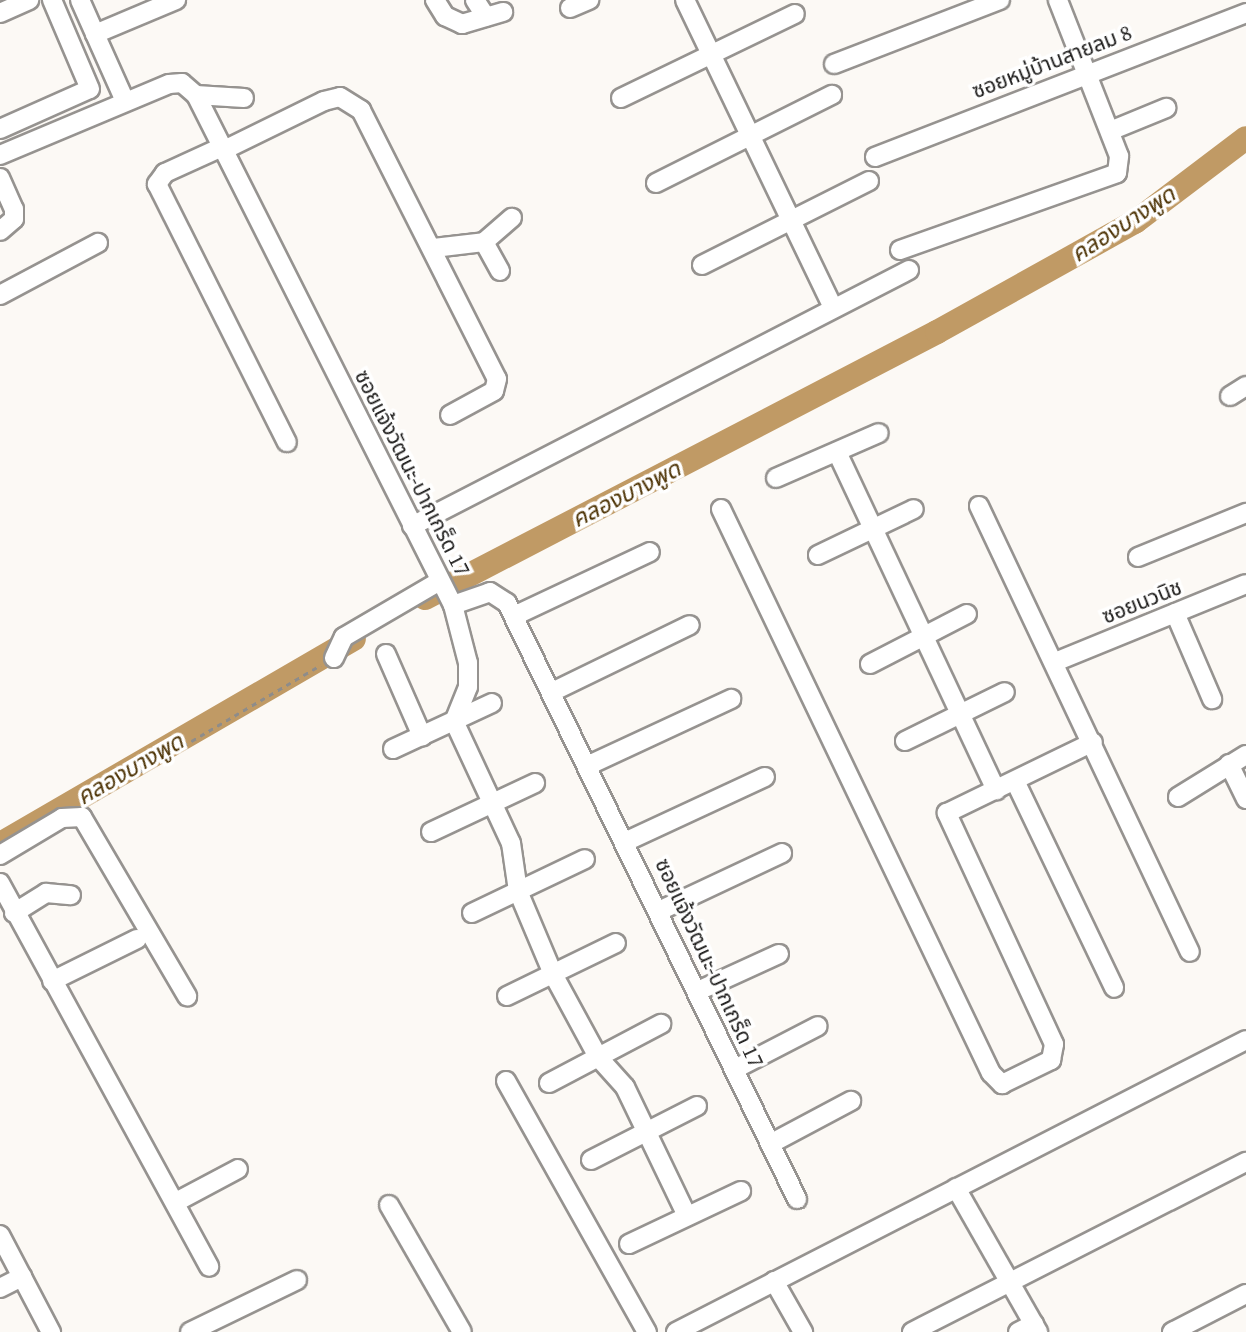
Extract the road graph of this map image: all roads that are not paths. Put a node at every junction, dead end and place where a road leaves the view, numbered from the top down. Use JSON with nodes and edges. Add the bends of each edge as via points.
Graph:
{"nodes":[{"id":1,"x":29,"y":0,"type":"edge"},
{"id":2,"x":52,"y":0,"type":"edge"},
{"id":3,"x":80,"y":0,"type":"edge"},
{"id":4,"x":176,"y":0,"type":"edge"},
{"id":5,"x":435,"y":0,"type":"edge"},
{"id":6,"x":475,"y":0,"type":"edge"},
{"id":7,"x":589,"y":0,"type":"edge"},
{"id":8,"x":685,"y":0,"type":"edge"},
{"id":9,"x":1000,"y":0,"type":"edge"},
{"id":10,"x":1058,"y":0,"type":"edge"},
{"id":11,"x":570,"y":8,"type":"dead end"},
{"id":12,"x":0,"y":13,"type":"edge"},
{"id":13,"x":1246,"y":13,"type":"edge"},
{"id":14,"x":795,"y":14,"type":"dead end"},
{"id":15,"x":95,"y":34,"type":"junction"},
{"id":16,"x":711,"y":54,"type":"junction"},
{"id":17,"x":834,"y":64,"type":"dead end"},
{"id":18,"x":1087,"y":71,"type":"junction"},
{"id":19,"x":196,"y":95,"type":"junction"},
{"id":20,"x":832,"y":95,"type":"dead end"},
{"id":21,"x":244,"y":98,"type":"dead end"},
{"id":22,"x":621,"y":98,"type":"dead end"},
{"id":23,"x":125,"y":101,"type":"junction"},
{"id":24,"x":1166,"y":108,"type":"dead end"},
{"id":25,"x":0,"y":129,"type":"edge"},
{"id":26,"x":1110,"y":131,"type":"junction"},
{"id":27,"x":750,"y":136,"type":"junction"},
{"id":28,"x":223,"y":148,"type":"junction"},
{"id":29,"x":0,"y":155,"type":"edge"},
{"id":30,"x":875,"y":157,"type":"dead end"},
{"id":31,"x":869,"y":181,"type":"dead end"},
{"id":32,"x":1,"y":183,"type":"edge"},
{"id":33,"x":656,"y":183,"type":"dead end"},
{"id":34,"x":512,"y":218,"type":"dead end"},
{"id":35,"x":791,"y":220,"type":"junction"},
{"id":36,"x":0,"y":231,"type":"edge"},
{"id":37,"x":484,"y":242,"type":"junction"},
{"id":38,"x":97,"y":243,"type":"dead end"},
{"id":39,"x":434,"y":248,"type":"junction"},
{"id":40,"x":900,"y":250,"type":"dead end"},
{"id":41,"x":702,"y":265,"type":"dead end"},
{"id":42,"x":909,"y":270,"type":"dead end"},
{"id":43,"x":500,"y":271,"type":"dead end"},
{"id":44,"x":0,"y":295,"type":"edge"},
{"id":45,"x":833,"y":307,"type":"junction"},
{"id":46,"x":1246,"y":386,"type":"edge"},
{"id":47,"x":1230,"y":396,"type":"dead end"},
{"id":48,"x":450,"y":415,"type":"dead end"},
{"id":49,"x":879,"y":433,"type":"dead end"},
{"id":50,"x":287,"y":442,"type":"dead end"},
{"id":51,"x":837,"y":452,"type":"junction"},
{"id":52,"x":776,"y":478,"type":"dead end"},
{"id":53,"x":979,"y":506,"type":"dead end"},
{"id":54,"x":721,"y":509,"type":"dead end"},
{"id":55,"x":914,"y":509,"type":"dead end"},
{"id":56,"x":1246,"y":513,"type":"edge"},
{"id":57,"x":412,"y":526,"type":"junction"},
{"id":58,"x":873,"y":528,"type":"junction"},
{"id":59,"x":650,"y":552,"type":"dead end"},
{"id":60,"x":818,"y":555,"type":"dead end"},
{"id":61,"x":1138,"y":557,"type":"dead end"},
{"id":62,"x":1246,"y":584,"type":"edge"},
{"id":63,"x":445,"y":590,"type":"junction"},
{"id":64,"x":1175,"y":613,"type":"junction"},
{"id":65,"x":967,"y":614,"type":"dead end"},
{"id":66,"x":514,"y":616,"type":"junction"},
{"id":67,"x":690,"y":625,"type":"dead end"},
{"id":68,"x":923,"y":635,"type":"junction"},
{"id":69,"x":386,"y":654,"type":"dead end"},
{"id":70,"x":334,"y":658,"type":"road end"},
{"id":71,"x":1055,"y":662,"type":"junction"},
{"id":72,"x":870,"y":664,"type":"dead end"},
{"id":73,"x":552,"y":692,"type":"junction"},
{"id":74,"x":1005,"y":692,"type":"dead end"},
{"id":75,"x":731,"y":699,"type":"dead end"},
{"id":76,"x":1212,"y":699,"type":"dead end"},
{"id":77,"x":492,"y":703,"type":"dead end"},
{"id":78,"x":961,"y":713,"type":"junction"},
{"id":79,"x":454,"y":721,"type":"junction"},
{"id":80,"x":422,"y":736,"type":"junction"},
{"id":81,"x":905,"y":741,"type":"dead end"},
{"id":82,"x":1093,"y":742,"type":"junction"},
{"id":83,"x":393,"y":749,"type":"dead end"},
{"id":84,"x":1246,"y":755,"type":"edge"},
{"id":85,"x":1229,"y":764,"type":"junction"},
{"id":86,"x":589,"y":765,"type":"junction"},
{"id":87,"x":765,"y":777,"type":"dead end"},
{"id":88,"x":534,"y":783,"type":"dead end"},
{"id":89,"x":1016,"y":783,"type":"junction"},
{"id":90,"x":996,"y":790,"type":"junction"},
{"id":91,"x":1178,"y":797,"type":"dead end"},
{"id":92,"x":1246,"y":799,"type":"edge"},
{"id":93,"x":491,"y":801,"type":"junction"},
{"id":94,"x":431,"y":832,"type":"dead end"},
{"id":95,"x":627,"y":841,"type":"junction"},
{"id":96,"x":782,"y":853,"type":"dead end"},
{"id":97,"x":0,"y":855,"type":"edge"},
{"id":98,"x":585,"y":859,"type":"dead end"},
{"id":99,"x":0,"y":883,"type":"edge"},
{"id":100,"x":518,"y":891,"type":"junction"},
{"id":101,"x":71,"y":895,"type":"dead end"},
{"id":102,"x":659,"y":911,"type":"junction"},
{"id":103,"x":472,"y":912,"type":"dead end"},
{"id":104,"x":14,"y":913,"type":"junction"},
{"id":105,"x":137,"y":939,"type":"dead end"},
{"id":106,"x":616,"y":943,"type":"dead end"},
{"id":107,"x":1190,"y":952,"type":"dead end"},
{"id":108,"x":779,"y":954,"type":"dead end"},
{"id":109,"x":552,"y":974,"type":"junction"},
{"id":110,"x":52,"y":981,"type":"junction"},
{"id":111,"x":1114,"y":988,"type":"dead end"},
{"id":112,"x":698,"y":991,"type":"junction"},
{"id":113,"x":187,"y":996,"type":"dead end"},
{"id":114,"x":507,"y":996,"type":"dead end"},
{"id":115,"x":661,"y":1024,"type":"dead end"},
{"id":116,"x":818,"y":1026,"type":"dead end"},
{"id":117,"x":1246,"y":1040,"type":"edge"},
{"id":118,"x":598,"y":1057,"type":"junction"},
{"id":119,"x":735,"y":1069,"type":"junction"},
{"id":120,"x":506,"y":1081,"type":"dead end"},
{"id":121,"x":549,"y":1083,"type":"dead end"},
{"id":122,"x":851,"y":1101,"type":"dead end"},
{"id":123,"x":697,"y":1106,"type":"dead end"},
{"id":124,"x":648,"y":1130,"type":"junction"},
{"id":125,"x":771,"y":1144,"type":"junction"},
{"id":126,"x":591,"y":1160,"type":"dead end"},
{"id":127,"x":1246,"y":1162,"type":"edge"},
{"id":128,"x":238,"y":1169,"type":"dead end"},
{"id":129,"x":956,"y":1188,"type":"junction"},
{"id":130,"x":741,"y":1191,"type":"dead end"},
{"id":131,"x":797,"y":1199,"type":"dead end"},
{"id":132,"x":176,"y":1202,"type":"junction"},
{"id":133,"x":389,"y":1205,"type":"dead end"},
{"id":134,"x":687,"y":1216,"type":"junction"},
{"id":135,"x":0,"y":1235,"type":"edge"},
{"id":136,"x":629,"y":1244,"type":"dead end"},
{"id":137,"x":209,"y":1267,"type":"dead end"},
{"id":138,"x":22,"y":1277,"type":"junction"},
{"id":139,"x":297,"y":1280,"type":"dead end"},
{"id":140,"x":774,"y":1281,"type":"junction"},
{"id":141,"x":1011,"y":1281,"type":"junction"},
{"id":142,"x":0,"y":1288,"type":"edge"},
{"id":143,"x":1246,"y":1294,"type":"edge"},
{"id":144,"x":1030,"y":1329,"type":"edge"},
{"id":145,"x":51,"y":1332,"type":"edge"},
{"id":146,"x":190,"y":1332,"type":"edge"},
{"id":147,"x":462,"y":1332,"type":"edge"},
{"id":148,"x":647,"y":1332,"type":"edge"},
{"id":149,"x":676,"y":1332,"type":"edge"},
{"id":150,"x":803,"y":1332,"type":"edge"},
{"id":151,"x":912,"y":1332,"type":"edge"},
{"id":152,"x":1172,"y":1332,"type":"edge"}],
"edges":[{"from":1,"to":12,"type":"street"},
{"from":2,"to":25,"type":"street","via":[[90,89]]},
{"from":3,"to":15,"type":"street"},
{"from":4,"to":15,"type":"street"},
{"from":5,"to":6,"type":"street","via":[[453,21],[494,15]]},
{"from":7,"to":11,"type":"street"},
{"from":8,"to":16,"type":"street"},
{"from":9,"to":17,"type":"street"},
{"from":10,"to":18,"type":"street"},
{"from":13,"to":18,"type":"street","name":"ซอยหมู่บ้านสายลม 8"},
{"from":14,"to":16,"type":"street"},
{"from":15,"to":23,"type":"street"},
{"from":16,"to":22,"type":"street"},
{"from":16,"to":27,"type":"street"},
{"from":18,"to":26,"type":"street"},
{"from":18,"to":30,"type":"street","name":"ซอยหมู่บ้านสายลม 8"},
{"from":19,"to":21,"type":"street"},
{"from":19,"to":23,"type":"street","via":[[181,83],[169,84]]},
{"from":19,"to":28,"type":"street","name":"ซอยแจ้งวัฒนะ-ปากเกร็ด 17"},
{"from":20,"to":27,"type":"street"},
{"from":23,"to":29,"type":"street"},
{"from":24,"to":26,"type":"street"},
{"from":26,"to":40,"type":"street","via":[[1120,163],[1113,176]]},
{"from":27,"to":33,"type":"street"},
{"from":27,"to":35,"type":"street"},
{"from":28,"to":39,"type":"street","via":[[324,101],[340,97],[351,102],[370,125]]},
{"from":28,"to":50,"type":"street","via":[[165,173],[157,184]]},
{"from":28,"to":57,"type":"street","name":"ซอยแจ้งวัฒนะ-ปากเกร็ด 17"},
{"from":31,"to":35,"type":"street"},
{"from":32,"to":36,"type":"street","via":[[14,219]]},
{"from":34,"to":37,"type":"street"},
{"from":35,"to":41,"type":"street"},
{"from":35,"to":45,"type":"street"},
{"from":37,"to":39,"type":"street"},
{"from":37,"to":43,"type":"street"},
{"from":38,"to":44,"type":"street"},
{"from":39,"to":48,"type":"street","via":[[497,379],[494,391]]},
{"from":42,"to":45,"type":"street"},
{"from":45,"to":57,"type":"street"},
{"from":46,"to":47,"type":"street"},
{"from":49,"to":51,"type":"street"},
{"from":51,"to":52,"type":"street"},
{"from":51,"to":58,"type":"street"},
{"from":53,"to":71,"type":"street"},
{"from":54,"to":90,"type":"street","via":[[991,1073],[1002,1084],[1056,1053],[949,825],[947,813]]},
{"from":55,"to":58,"type":"street"},
{"from":56,"to":61,"type":"street"},
{"from":57,"to":63,"type":"street","name":"ซอยแจ้งวัฒนะ-ปากเกร็ด 17"},
{"from":58,"to":60,"type":"street"},
{"from":58,"to":68,"type":"street"},
{"from":59,"to":66,"type":"street"},
{"from":62,"to":64,"type":"street","name":"ซอยนวนิช"},
{"from":63,"to":66,"type":"street","name":"ซอยแจ้งวัฒนะ-ปากเกร็ด 17","via":[[498,594]]},
{"from":63,"to":70,"type":"street","via":[[344,637]]},
{"from":63,"to":79,"type":"street","via":[[468,663],[468,687]]},
{"from":64,"to":71,"type":"street","name":"ซอยนวนิช"},
{"from":64,"to":76,"type":"street"},
{"from":65,"to":68,"type":"street"},
{"from":66,"to":73,"type":"street","name":"ซอยแจ้งวัฒนะ-ปากเกร็ด 17"},
{"from":67,"to":73,"type":"street"},
{"from":68,"to":72,"type":"street"},
{"from":68,"to":78,"type":"street"},
{"from":69,"to":80,"type":"street"},
{"from":71,"to":82,"type":"street"},
{"from":73,"to":86,"type":"street","name":"ซอยแจ้งวัฒนะ-ปากเกร็ด 17"},
{"from":74,"to":78,"type":"street"},
{"from":75,"to":86,"type":"street"},
{"from":77,"to":79,"type":"street"},
{"from":78,"to":81,"type":"street"},
{"from":78,"to":90,"type":"street"},
{"from":79,"to":80,"type":"street"},
{"from":79,"to":93,"type":"street"},
{"from":80,"to":83,"type":"street"},
{"from":82,"to":89,"type":"street"},
{"from":82,"to":107,"type":"street"},
{"from":84,"to":85,"type":"street"},
{"from":85,"to":91,"type":"street"},
{"from":85,"to":92,"type":"street"},
{"from":86,"to":95,"type":"street","name":"ซอยแจ้งวัฒนะ-ปากเกร็ด 17"},
{"from":87,"to":95,"type":"street"},
{"from":88,"to":93,"type":"street"},
{"from":89,"to":90,"type":"street"},
{"from":89,"to":111,"type":"street"},
{"from":93,"to":94,"type":"street"},
{"from":93,"to":100,"type":"street","via":[[511,843]]},
{"from":95,"to":102,"type":"street","name":"ซอยแจ้งวัฒนะ-ปากเกร็ด 17"},
{"from":96,"to":102,"type":"street"},
{"from":97,"to":113,"type":"street","via":[[76,814],[94,832]]},
{"from":98,"to":100,"type":"street"},
{"from":99,"to":104,"type":"street"},
{"from":100,"to":103,"type":"street"},
{"from":100,"to":109,"type":"street"},
{"from":101,"to":104,"type":"street","via":[[46,892]]},
{"from":102,"to":112,"type":"street","name":"ซอยแจ้งวัฒนะ-ปากเกร็ด 17"},
{"from":104,"to":110,"type":"street"},
{"from":105,"to":110,"type":"street"},
{"from":106,"to":109,"type":"street"},
{"from":108,"to":112,"type":"street"},
{"from":109,"to":114,"type":"street"},
{"from":109,"to":118,"type":"street"},
{"from":110,"to":132,"type":"street"},
{"from":112,"to":119,"type":"street","name":"ซอยแจ้งวัฒนะ-ปากเกร็ด 17"},
{"from":115,"to":118,"type":"street"},
{"from":116,"to":119,"type":"street"},
{"from":117,"to":129,"type":"street"},
{"from":118,"to":121,"type":"street"},
{"from":118,"to":124,"type":"street","via":[[615,1071]]},
{"from":119,"to":125,"type":"street","name":"ซอยแจ้งวัฒนะ-ปากเกร็ด 17"},
{"from":120,"to":148,"type":"street"},
{"from":122,"to":125,"type":"street"},
{"from":123,"to":124,"type":"street"},
{"from":124,"to":126,"type":"street"},
{"from":124,"to":134,"type":"street"},
{"from":125,"to":131,"type":"street","name":"ซอยแจ้งวัฒนะ-ปากเกร็ด 17"},
{"from":127,"to":141,"type":"street"},
{"from":128,"to":132,"type":"street"},
{"from":129,"to":140,"type":"street"},
{"from":129,"to":141,"type":"street"},
{"from":130,"to":134,"type":"street"},
{"from":132,"to":137,"type":"street"},
{"from":133,"to":147,"type":"street"},
{"from":134,"to":136,"type":"street"},
{"from":135,"to":138,"type":"street"},
{"from":138,"to":142,"type":"street"},
{"from":138,"to":145,"type":"street"},
{"from":139,"to":146,"type":"street"},
{"from":140,"to":149,"type":"street"},
{"from":140,"to":150,"type":"street"},
{"from":141,"to":144,"type":"street"},
{"from":141,"to":151,"type":"street"},
{"from":143,"to":152,"type":"street"}]}
